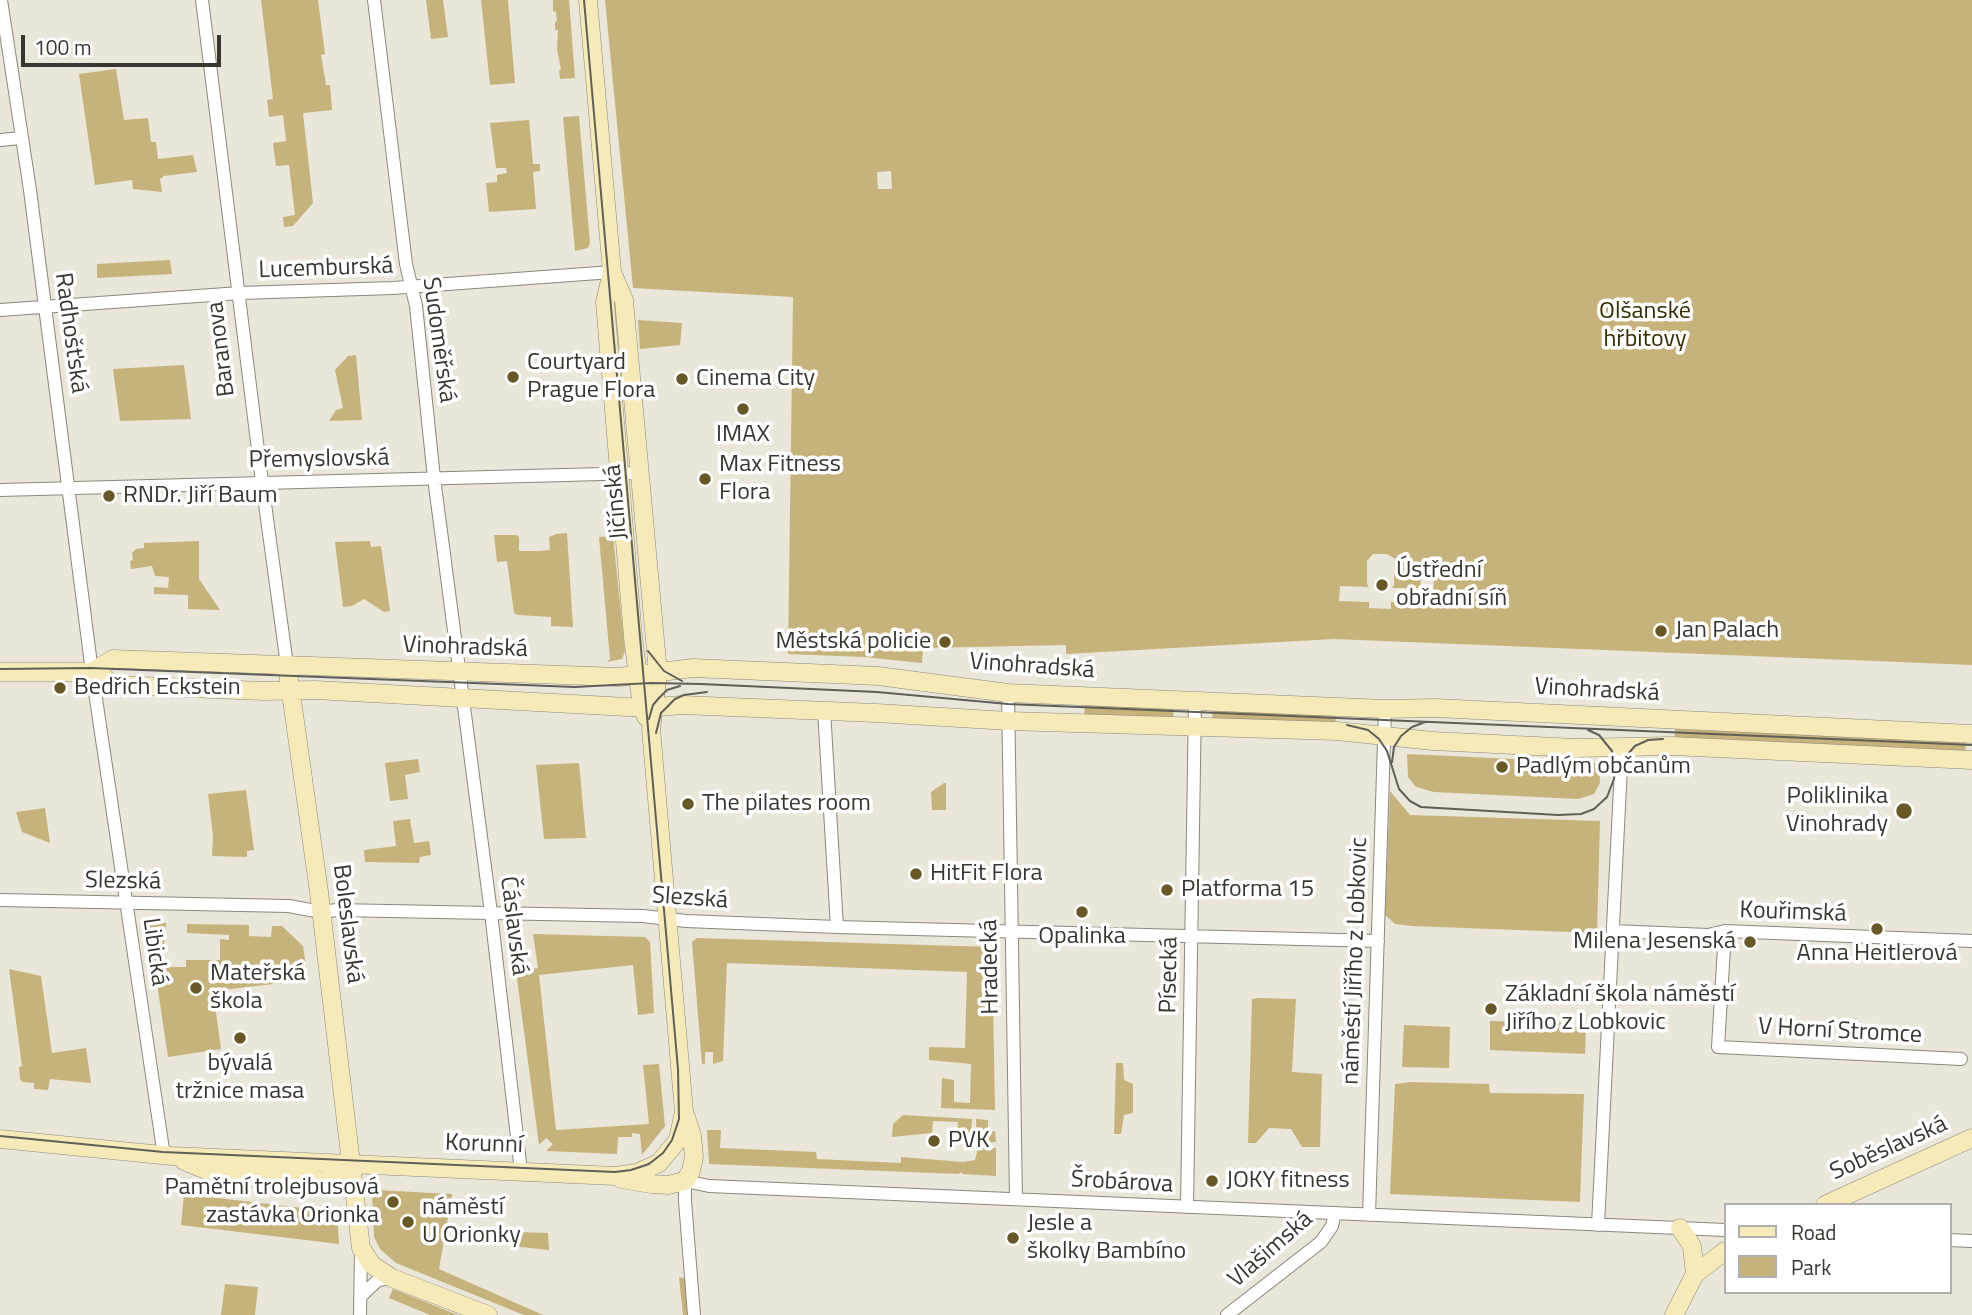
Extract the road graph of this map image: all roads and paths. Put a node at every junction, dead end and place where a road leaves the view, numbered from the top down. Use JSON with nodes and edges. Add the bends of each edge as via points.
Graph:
{"nodes":[{"id":1,"x":1,"y":0,"type":"edge"},
{"id":2,"x":202,"y":0,"type":"edge"},
{"id":3,"x":374,"y":0,"type":"edge"},
{"id":4,"x":588,"y":0,"type":"edge"},
{"id":5,"x":21,"y":138,"type":"junction"},
{"id":6,"x":0,"y":140,"type":"edge"},
{"id":7,"x":612,"y":272,"type":"junction"},
{"id":8,"x":411,"y":286,"type":"junction"},
{"id":9,"x":240,"y":293,"type":"junction"},
{"id":10,"x":45,"y":306,"type":"junction"},
{"id":11,"x":0,"y":310,"type":"edge"},
{"id":12,"x":640,"y":473,"type":"junction"},
{"id":13,"x":619,"y":475,"type":"junction"},
{"id":14,"x":434,"y":478,"type":"junction"},
{"id":15,"x":262,"y":482,"type":"junction"},
{"id":16,"x":69,"y":488,"type":"junction"},
{"id":17,"x":0,"y":490,"type":"edge"},
{"id":18,"x":287,"y":665,"type":"junction"},
{"id":19,"x":0,"y":672,"type":"edge"},
{"id":20,"x":92,"y":672,"type":"junction"},
{"id":21,"x":648,"y":674,"type":"junction"},
{"id":22,"x":461,"y":685,"type":"junction"},
{"id":23,"x":291,"y":691,"type":"junction"},
{"id":24,"x":1008,"y":693,"type":"junction"},
{"id":25,"x":1195,"y":701,"type":"junction"},
{"id":26,"x":648,"y":707,"type":"junction"},
{"id":27,"x":1385,"y":709,"type":"junction"},
{"id":28,"x":824,"y":710,"type":"junction"},
{"id":29,"x":1009,"y":721,"type":"junction"},
{"id":30,"x":1196,"y":726,"type":"junction"},
{"id":31,"x":1972,"y":734,"type":"edge"},
{"id":32,"x":1384,"y":741,"type":"junction"},
{"id":33,"x":1622,"y":747,"type":"junction"},
{"id":34,"x":1972,"y":760,"type":"edge"},
{"id":35,"x":0,"y":900,"type":"edge"},
{"id":36,"x":126,"y":902,"type":"junction"},
{"id":37,"x":321,"y":912,"type":"junction"},
{"id":38,"x":491,"y":913,"type":"junction"},
{"id":39,"x":668,"y":920,"type":"junction"},
{"id":40,"x":836,"y":927,"type":"junction"},
{"id":41,"x":1613,"y":931,"type":"junction"},
{"id":42,"x":1725,"y":931,"type":"junction"},
{"id":43,"x":1012,"y":932,"type":"junction"},
{"id":44,"x":1192,"y":937,"type":"junction"},
{"id":45,"x":1378,"y":941,"type":"junction"},
{"id":46,"x":1972,"y":941,"type":"edge"},
{"id":47,"x":1961,"y":1059,"type":"dead end"},
{"id":48,"x":684,"y":1112,"type":"junction"},
{"id":49,"x":1972,"y":1138,"type":"edge"},
{"id":50,"x":0,"y":1139,"type":"edge"},
{"id":51,"x":168,"y":1156,"type":"junction"},
{"id":52,"x":667,"y":1156,"type":"junction"},
{"id":53,"x":351,"y":1164,"type":"junction"},
{"id":54,"x":521,"y":1171,"type":"junction"},
{"id":55,"x":615,"y":1176,"type":"junction"},
{"id":56,"x":685,"y":1181,"type":"junction"},
{"id":57,"x":1861,"y":1197,"type":"edge"},
{"id":58,"x":1016,"y":1199,"type":"junction"},
{"id":59,"x":1834,"y":1203,"type":"edge"},
{"id":60,"x":1187,"y":1207,"type":"junction"},
{"id":61,"x":1335,"y":1213,"type":"junction"},
{"id":62,"x":1369,"y":1215,"type":"junction"},
{"id":63,"x":1598,"y":1225,"type":"junction"},
{"id":64,"x":1680,"y":1228,"type":"junction"},
{"id":65,"x":1724,"y":1230,"type":"edge"},
{"id":66,"x":1951,"y":1240,"type":"edge"},
{"id":67,"x":1972,"y":1241,"type":"edge"},
{"id":68,"x":361,"y":1248,"type":"junction"},
{"id":69,"x":1724,"y":1252,"type":"edge"},
{"id":70,"x":1695,"y":1274,"type":"junction"},
{"id":71,"x":391,"y":1278,"type":"junction"},
{"id":72,"x":360,"y":1297,"type":"junction"},
{"id":73,"x":359,"y":1315,"type":"edge"},
{"id":74,"x":488,"y":1315,"type":"edge"},
{"id":75,"x":694,"y":1315,"type":"edge"},
{"id":76,"x":1227,"y":1315,"type":"edge"},
{"id":77,"x":1674,"y":1315,"type":"edge"}],
"edges":[{"from":1,"to":5,"type":"street","name":"Radhošťská"},
{"from":2,"to":9,"type":"street","name":"Baranova"},
{"from":3,"to":8,"type":"street","name":"Sudoměřská"},
{"from":4,"to":7,"type":"main road","name":"Jičínská"},
{"from":5,"to":6,"type":"street"},
{"from":5,"to":10,"type":"street","name":"Radhošťská"},
{"from":7,"to":8,"type":"street","name":"Lucemburská"},
{"from":7,"to":12,"type":"main road","name":"Jičínská","via":[[624,300]]},
{"from":7,"to":13,"type":"main road","name":"Jičínská","via":[[606,302]]},
{"from":8,"to":9,"type":"street","name":"Lucemburská"},
{"from":8,"to":14,"type":"street","name":"Sudoměřská"},
{"from":9,"to":10,"type":"street","name":"Lucemburská"},
{"from":9,"to":15,"type":"street","name":"Baranova"},
{"from":10,"to":11,"type":"street","name":"Lucemburská"},
{"from":10,"to":16,"type":"street","name":"Radhošťská"},
{"from":12,"to":13,"type":"street","name":"Přemyslovská"},
{"from":12,"to":21,"type":"main road","name":"Jičínská"},
{"from":13,"to":14,"type":"street","name":"Přemyslovská"},
{"from":13,"to":21,"type":"main road","name":"Jičínská","via":[[633,637]]},
{"from":14,"to":15,"type":"street","name":"Přemyslovská"},
{"from":14,"to":22,"type":"street","name":"Sudoměřská"},
{"from":15,"to":16,"type":"street","name":"Přemyslovská"},
{"from":15,"to":18,"type":"street","name":"Baranova"},
{"from":16,"to":17,"type":"street","name":"Přemyslovská"},
{"from":16,"to":20,"type":"street","name":"Radhošťská"},
{"from":18,"to":20,"type":"main road","name":"Vinohradská","via":[[113,659]]},
{"from":18,"to":22,"type":"main road","name":"Vinohradská"},
{"from":18,"to":23,"type":"main road","name":"Baranova"},
{"from":19,"to":20,"type":"main road","name":"Vinohradská"},
{"from":20,"to":23,"type":"main road","name":"Vinohradská","via":[[116,685]]},
{"from":20,"to":36,"type":"street","name":"Libická"},
{"from":21,"to":22,"type":"main road","name":"Vinohradská"},
{"from":21,"to":24,"type":"main road","name":"Vinohradská","via":[[693,668],[878,676]]},
{"from":21,"to":26,"type":"main road","name":"Jičínská"},
{"from":22,"to":23,"type":"main road","name":"Vinohradská"},
{"from":22,"to":26,"type":"main road","name":"Vinohradská"},
{"from":22,"to":38,"type":"street","name":"Čáslavská"},
{"from":23,"to":37,"type":"main road","name":"Boleslavská"},
{"from":24,"to":25,"type":"main road","name":"Vinohradská"},
{"from":24,"to":29,"type":"street","name":"Hradecká"},
{"from":25,"to":27,"type":"main road","name":"Vinohradská"},
{"from":25,"to":30,"type":"street","name":"Písecká"},
{"from":26,"to":28,"type":"main road","name":"Vinohradská"},
{"from":26,"to":39,"type":"main road","name":"Jičínská"},
{"from":27,"to":31,"type":"main road","name":"Vinohradská","via":[[1637,716]]},
{"from":27,"to":32,"type":"street","name":"náměstí Jiřího z Lobkovic"},
{"from":28,"to":29,"type":"main road","name":"Vinohradská"},
{"from":28,"to":40,"type":"street"},
{"from":29,"to":30,"type":"main road","name":"Vinohradská"},
{"from":29,"to":43,"type":"street","name":"Hradecká"},
{"from":30,"to":32,"type":"main road","name":"Vinohradská","via":[[1337,732]]},
{"from":30,"to":44,"type":"street","name":"Písecká"},
{"from":32,"to":33,"type":"main road","name":"Vinohradská"},
{"from":32,"to":45,"type":"street","name":"náměstí Jiřího z Lobkovic"},
{"from":33,"to":34,"type":"main road","name":"Vinohradská"},
{"from":33,"to":41,"type":"street"},
{"from":35,"to":36,"type":"street","name":"Slezská"},
{"from":36,"to":37,"type":"street","name":"Slezská","via":[[289,906]]},
{"from":36,"to":51,"type":"street","name":"Libická"},
{"from":37,"to":38,"type":"street","name":"Slezská"},
{"from":37,"to":53,"type":"main road","name":"Boleslavská"},
{"from":38,"to":39,"type":"street","name":"Slezská"},
{"from":38,"to":54,"type":"street","name":"Čáslavská"},
{"from":39,"to":40,"type":"street","name":"Slezská"},
{"from":39,"to":48,"type":"main road","name":"Jičínská"},
{"from":40,"to":43,"type":"street","name":"Slezská"},
{"from":41,"to":42,"type":"street","name":"Kouřimská","via":[[1708,935]]},
{"from":41,"to":63,"type":"street"},
{"from":42,"to":46,"type":"street","name":"Kouřimská"},
{"from":42,"to":47,"type":"street","name":"V Horní Stromce","via":[[1718,1047]]},
{"from":43,"to":44,"type":"street","name":"Slezská"},
{"from":43,"to":58,"type":"street","name":"Hradecká"},
{"from":44,"to":45,"type":"street","name":"Slezská"},
{"from":44,"to":60,"type":"street","name":"Písecká"},
{"from":45,"to":62,"type":"street","name":"náměstí Jiřího z Lobkovic"},
{"from":48,"to":52,"type":"main road","name":"Jičínská","via":[[681,1133]]},
{"from":48,"to":56,"type":"main road","name":"Jičínská","via":[[694,1157]]},
{"from":49,"to":57,"type":"main road","name":"Soběslavská"},
{"from":50,"to":51,"type":"main road","name":"Korunní"},
{"from":51,"to":53,"type":"main road","name":"Korunní"},
{"from":52,"to":55,"type":"main road","name":"Korunní","via":[[648,1169]]},
{"from":52,"to":56,"type":"main road"},
{"from":53,"to":54,"type":"main road","name":"Korunní"},
{"from":53,"to":68,"type":"main road","name":"Boleslavská"},
{"from":54,"to":55,"type":"main road","name":"Korunní"},
{"from":55,"to":56,"type":"main road","name":"Korunní","via":[[651,1184]]},
{"from":56,"to":58,"type":"street","name":"Šrobárova","via":[[709,1186]]},
{"from":56,"to":75,"type":"street"},
{"from":57,"to":59,"type":"main road","name":"Soběslavská"},
{"from":58,"to":60,"type":"street","name":"Šrobárova"},
{"from":60,"to":61,"type":"street","name":"Šrobárova"},
{"from":61,"to":62,"type":"street","name":"Šrobárova"},
{"from":61,"to":76,"type":"street","name":"Vlašimská","via":[[1321,1242]]},
{"from":62,"to":63,"type":"street","name":"Šrobárova"},
{"from":63,"to":64,"type":"street","name":"Šrobárova"},
{"from":64,"to":65,"type":"street","name":"Šrobárova"},
{"from":64,"to":70,"type":"main road","via":[[1692,1247]]},
{"from":66,"to":67,"type":"street"},
{"from":68,"to":71,"type":"main road","via":[[372,1265]]},
{"from":68,"to":72,"type":"street"},
{"from":69,"to":70,"type":"main road"},
{"from":70,"to":77,"type":"main road"},
{"from":71,"to":72,"type":"street","via":[[369,1285]]},
{"from":71,"to":74,"type":"main road"},
{"from":72,"to":73,"type":"street"}]}
